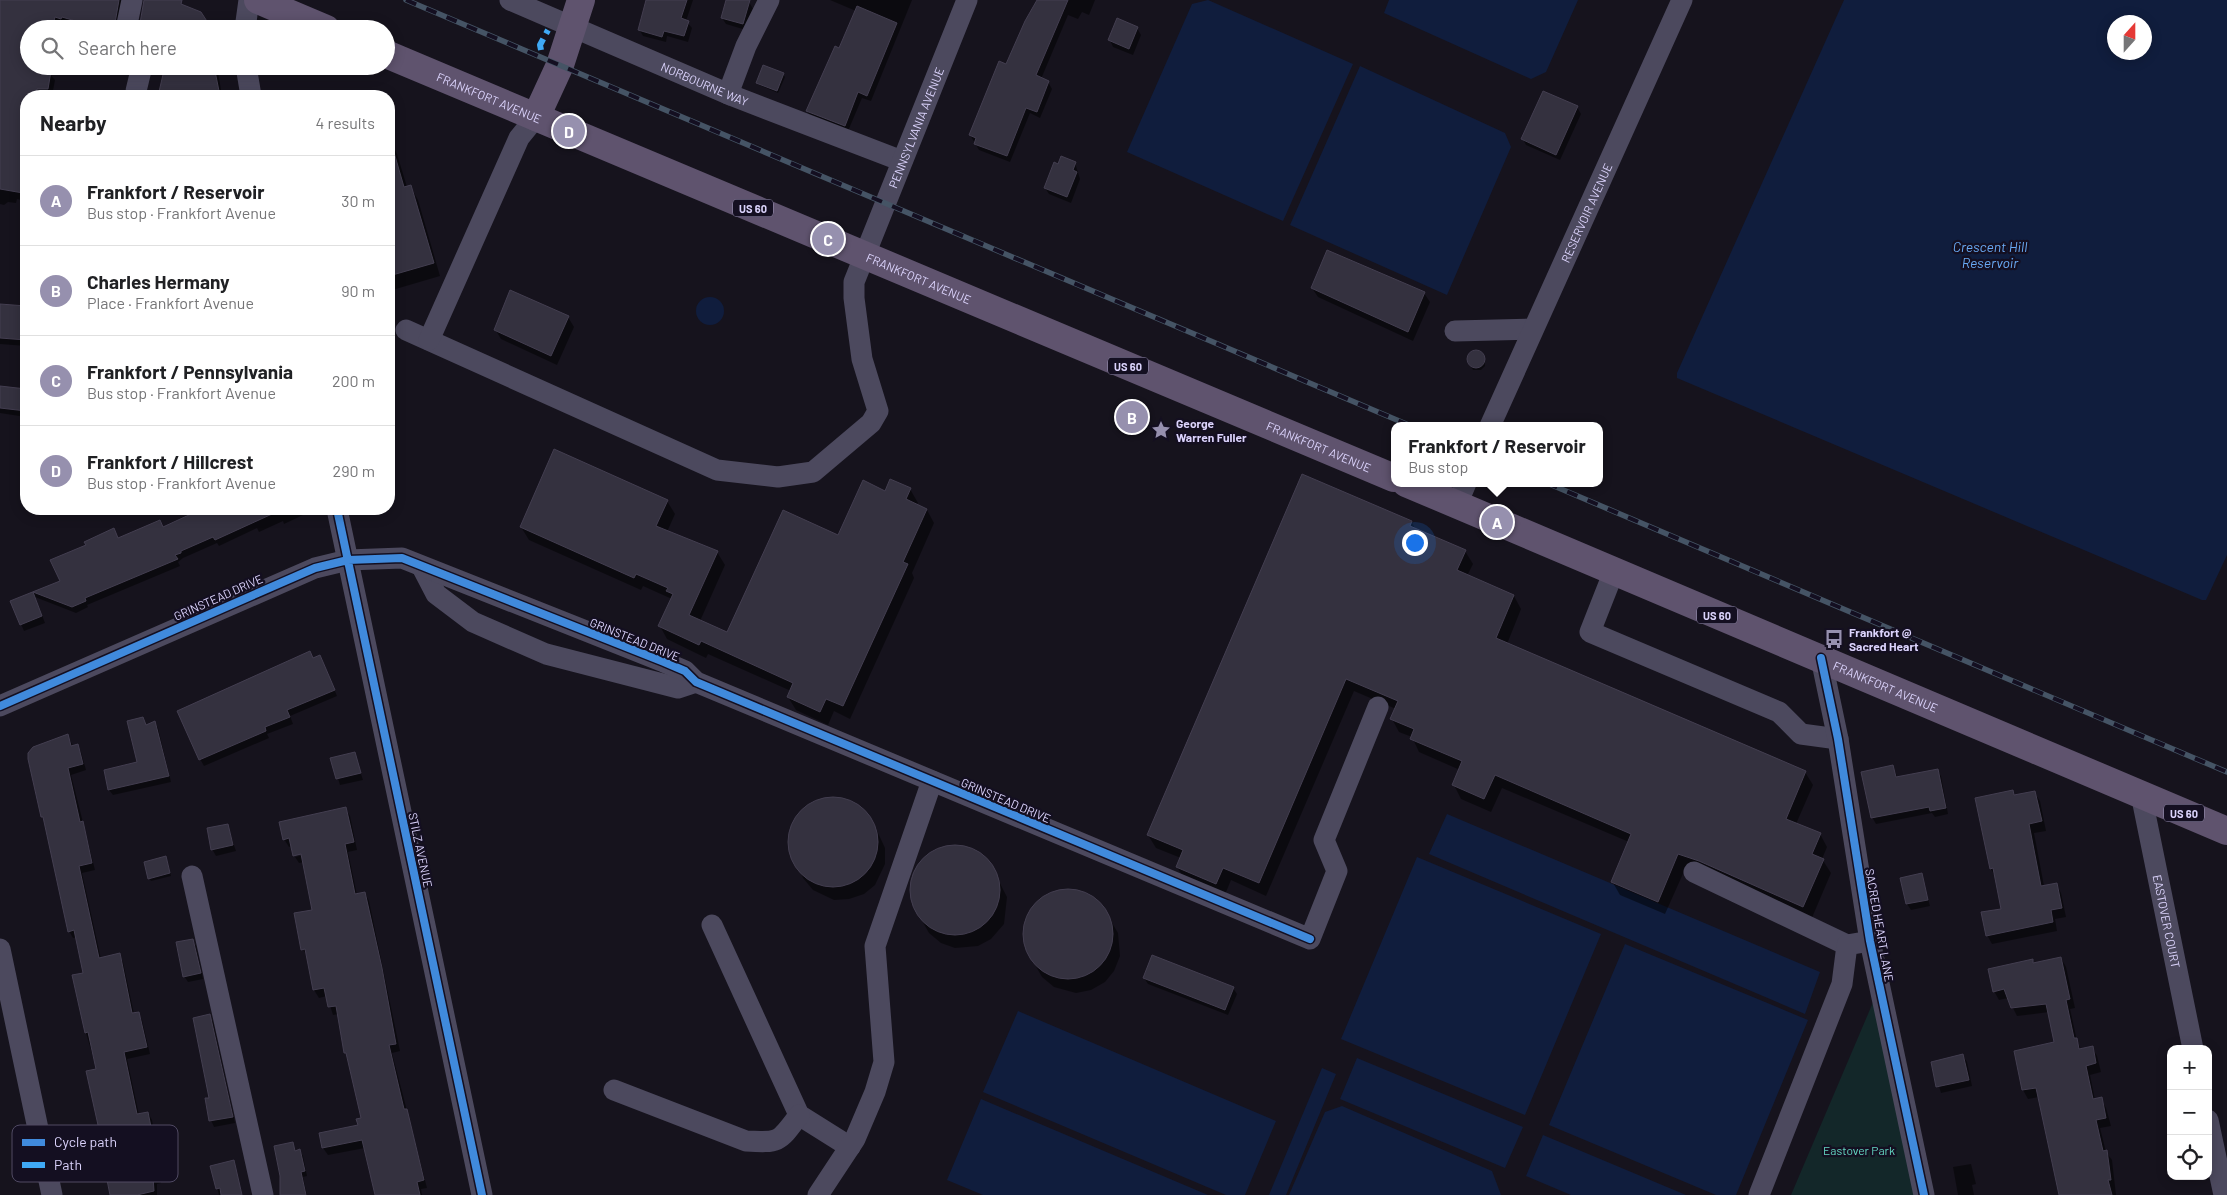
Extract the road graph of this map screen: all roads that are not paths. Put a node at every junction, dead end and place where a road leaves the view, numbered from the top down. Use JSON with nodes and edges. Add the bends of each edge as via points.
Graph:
{"nodes":[{"id":1,"x":132,"y":0,"type":"edge"},
{"id":2,"x":249,"y":0,"type":"edge"},
{"id":3,"x":258,"y":0,"type":"edge"},
{"id":4,"x":510,"y":0,"type":"edge"},
{"id":5,"x":582,"y":0,"type":"edge"},
{"id":6,"x":769,"y":0,"type":"edge"},
{"id":7,"x":967,"y":0,"type":"edge"},
{"id":8,"x":1682,"y":0,"type":"edge"},
{"id":9,"x":128,"y":20,"type":"edge"},
{"id":10,"x":246,"y":20,"type":"edge"},
{"id":11,"x":305,"y":20,"type":"edge"},
{"id":12,"x":573,"y":28,"type":"junction"},
{"id":13,"x":395,"y":58,"type":"edge"},
{"id":14,"x":140,"y":75,"type":"edge"},
{"id":15,"x":248,"y":75,"type":"edge"},
{"id":16,"x":136,"y":90,"type":"edge"},
{"id":17,"x":251,"y":90,"type":"edge"},
{"id":18,"x":728,"y":94,"type":"junction"},
{"id":19,"x":536,"y":117,"type":"junction"},
{"id":20,"x":902,"y":161,"type":"junction"},
{"id":21,"x":864,"y":254,"type":"junction"},
{"id":22,"x":1533,"y":329,"type":"junction"},
{"id":23,"x":406,"y":330,"type":"dead end"},
{"id":24,"x":1455,"y":332,"type":"dead end"},
{"id":25,"x":429,"y":340,"type":"junction"},
{"id":26,"x":1492,"y":422,"type":"edge"},
{"id":27,"x":1391,"y":477,"type":"edge"},
{"id":28,"x":1426,"y":487,"type":"edge"},
{"id":29,"x":1461,"y":494,"type":"edge"},
{"id":30,"x":338,"y":515,"type":"edge"},
{"id":31,"x":348,"y":560,"type":"junction"},
{"id":32,"x":422,"y":567,"type":"junction"},
{"id":33,"x":1614,"y":571,"type":"junction"},
{"id":34,"x":1821,"y":658,"type":"junction"},
{"id":35,"x":696,"y":682,"type":"junction"},
{"id":36,"x":0,"y":706,"type":"edge"},
{"id":37,"x":1378,"y":707,"type":"dead end"},
{"id":38,"x":1838,"y":739,"type":"junction"},
{"id":39,"x":932,"y":781,"type":"junction"},
{"id":40,"x":2141,"y":794,"type":"junction"},
{"id":41,"x":2227,"y":831,"type":"edge"},
{"id":42,"x":1694,"y":872,"type":"dead end"},
{"id":43,"x":192,"y":876,"type":"dead end"},
{"id":44,"x":712,"y":924,"type":"dead end"},
{"id":45,"x":1870,"y":941,"type":"junction"},
{"id":46,"x":1847,"y":945,"type":"junction"},
{"id":47,"x":0,"y":949,"type":"edge"},
{"id":48,"x":2192,"y":1045,"type":"edge"},
{"id":49,"x":614,"y":1090,"type":"dead end"},
{"id":50,"x":798,"y":1116,"type":"junction"},
{"id":51,"x":37,"y":1125,"type":"edge"},
{"id":52,"x":2211,"y":1135,"type":"edge"},
{"id":53,"x":850,"y":1148,"type":"junction"},
{"id":54,"x":49,"y":1182,"type":"edge"},
{"id":55,"x":52,"y":1195,"type":"edge"},
{"id":56,"x":263,"y":1195,"type":"edge"},
{"id":57,"x":482,"y":1195,"type":"edge"},
{"id":58,"x":818,"y":1195,"type":"edge"},
{"id":59,"x":1759,"y":1195,"type":"edge"},
{"id":60,"x":1924,"y":1195,"type":"edge"},
{"id":61,"x":2224,"y":1195,"type":"edge"}],
"edges":[{"from":1,"to":9,"type":"street"},
{"from":2,"to":10,"type":"street"},
{"from":3,"to":11,"type":"main road"},
{"from":4,"to":12,"type":"street","name":"NORBOURNE WAY"},
{"from":5,"to":12,"type":"main road"},
{"from":6,"to":18,"type":"street","via":[[746,46]]},
{"from":7,"to":20,"type":"street","name":"PENNSYLVANIA AVENUE"},
{"from":8,"to":22,"type":"street","name":"RESERVOIR AVENUE"},
{"from":12,"to":18,"type":"street","name":"NORBOURNE WAY"},
{"from":12,"to":19,"type":"main road"},
{"from":13,"to":19,"type":"main road","name":"FRANKFORT AVENUE","number":"US 60"},
{"from":14,"to":16,"type":"street"},
{"from":15,"to":17,"type":"street"},
{"from":18,"to":20,"type":"street","name":"NORBOURNE WAY"},
{"from":19,"to":21,"type":"main road","name":"FRANKFORT AVENUE","number":"US 60"},
{"from":19,"to":25,"type":"street","via":[[519,138]]},
{"from":20,"to":21,"type":"street","name":"PENNSYLVANIA AVENUE"},
{"from":21,"to":25,"type":"street","name":"PENNSYLVANIA AVENUE","via":[[854,282],[854,298],[862,359],[878,411],[871,423],[813,472],[778,477],[717,470]]},
{"from":21,"to":27,"type":"main road","name":"FRANKFORT AVENUE","number":"US 60"},
{"from":22,"to":24,"type":"street"},
{"from":22,"to":26,"type":"street","name":"RESERVOIR AVENUE"},
{"from":23,"to":25,"type":"street","name":"PENNSYLVANIA AVENUE"},
{"from":28,"to":29,"type":"main road","name":"FRANKFORT AVENUE","number":"US 60"},
{"from":29,"to":33,"type":"main road","name":"FRANKFORT AVENUE","number":"US 60"},
{"from":30,"to":31,"type":"street","name":"STILZ AVENUE"},
{"from":31,"to":32,"type":"street","name":"GRINSTEAD DRIVE","via":[[402,558]]},
{"from":31,"to":36,"type":"street","name":"GRINSTEAD DRIVE","via":[[282,581]]},
{"from":31,"to":57,"type":"street","name":"STILZ AVENUE"},
{"from":32,"to":35,"type":"street","name":"GRINSTEAD DRIVE","via":[[671,665],[685,671]]},
{"from":32,"to":35,"type":"street","via":[[436,594],[473,622],[546,654],[678,688]]},
{"from":33,"to":34,"type":"main road","name":"FRANKFORT AVENUE","number":"US 60"},
{"from":33,"to":38,"type":"street","via":[[1590,632],[1779,712],[1801,734]]},
{"from":34,"to":38,"type":"street","name":"SACRED HEART LANE"},
{"from":34,"to":40,"type":"main road","name":"FRANKFORT AVENUE","number":"US 60"},
{"from":35,"to":39,"type":"street","name":"GRINSTEAD DRIVE"},
{"from":37,"to":39,"type":"street","name":"GRINSTEAD DRIVE","via":[[1324,840],[1337,872],[1310,939]]},
{"from":38,"to":45,"type":"street","name":"SACRED HEART LANE"},
{"from":39,"to":53,"type":"street","via":[[875,946],[884,1062],[875,1092]]},
{"from":40,"to":41,"type":"main road","name":"FRANKFORT AVENUE","number":"US 60"},
{"from":40,"to":48,"type":"street","name":"EASTOVER COURT"},
{"from":42,"to":46,"type":"street"},
{"from":43,"to":56,"type":"street"},
{"from":44,"to":50,"type":"street"},
{"from":45,"to":46,"type":"street"},
{"from":45,"to":60,"type":"street","name":"SACRED HEART LANE"},
{"from":46,"to":59,"type":"street","via":[[1842,984]]},
{"from":47,"to":51,"type":"street"},
{"from":49,"to":50,"type":"street","via":[[746,1142],[769,1143],[782,1138]]},
{"from":50,"to":53,"type":"street"},
{"from":52,"to":61,"type":"street"},
{"from":53,"to":58,"type":"street"},
{"from":54,"to":55,"type":"street"}]}
